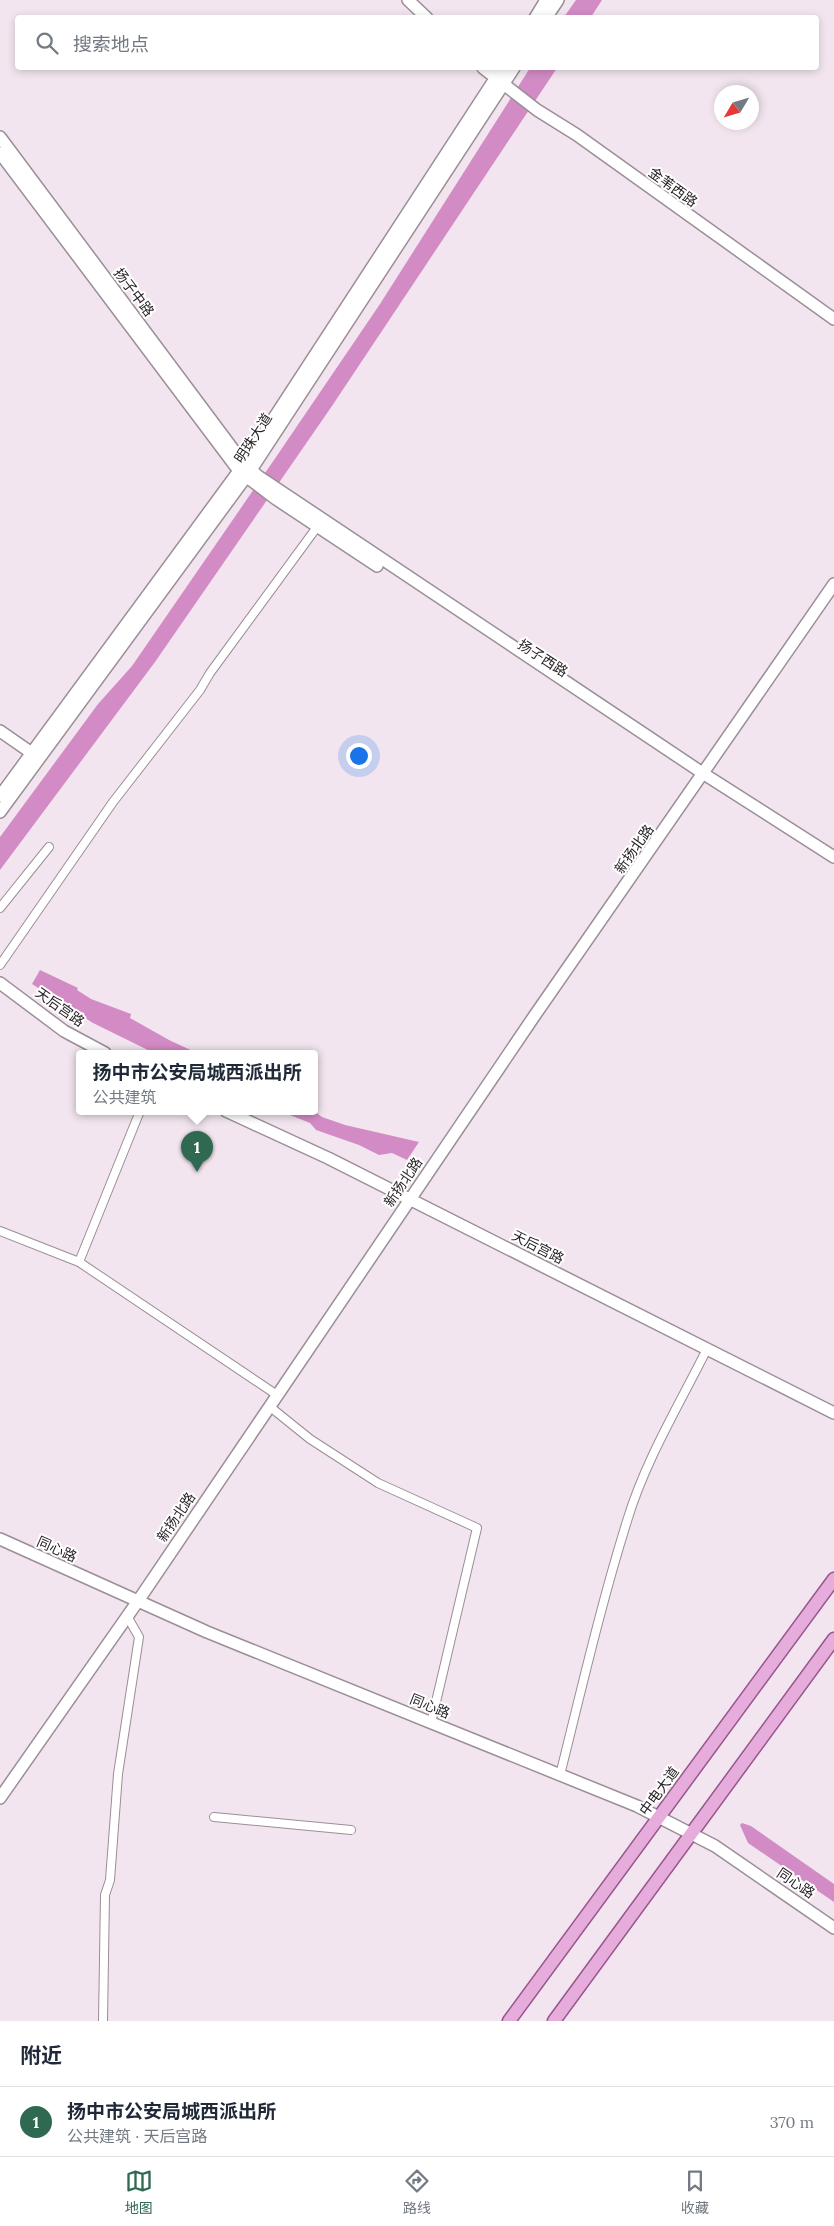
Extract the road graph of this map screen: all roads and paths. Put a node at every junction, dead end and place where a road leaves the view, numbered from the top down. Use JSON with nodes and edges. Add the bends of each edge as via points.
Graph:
{"nodes":[{"id":1,"x":408,"y":0,"type":"edge"},
{"id":2,"x":546,"y":0,"type":"edge"},
{"id":3,"x":558,"y":0,"type":"edge"},
{"id":4,"x":424,"y":15,"type":"edge"},
{"id":5,"x":537,"y":15,"type":"edge"},
{"id":6,"x":548,"y":15,"type":"edge"},
{"id":7,"x":485,"y":70,"type":"edge"},
{"id":8,"x":502,"y":70,"type":"edge"},
{"id":9,"x":512,"y":70,"type":"edge"},
{"id":10,"x":502,"y":84,"type":"junction"},
{"id":11,"x":0,"y":137,"type":"edge"},
{"id":12,"x":0,"y":153,"type":"edge"},
{"id":13,"x":834,"y":319,"type":"edge"},
{"id":14,"x":248,"y":474,"type":"junction"},
{"id":15,"x":278,"y":496,"type":"junction"},
{"id":16,"x":317,"y":526,"type":"junction"},
{"id":17,"x":834,"y":584,"type":"edge"},
{"id":18,"x":0,"y":731,"type":"edge"},
{"id":19,"x":36,"y":756,"type":"junction"},
{"id":20,"x":702,"y":777,"type":"junction"},
{"id":21,"x":0,"y":796,"type":"edge"},
{"id":22,"x":0,"y":812,"type":"edge"},
{"id":23,"x":49,"y":847,"type":"dead end"},
{"id":24,"x":834,"y":857,"type":"edge"},
{"id":25,"x":834,"y":866,"type":"edge"},
{"id":26,"x":0,"y":908,"type":"edge"},
{"id":27,"x":0,"y":965,"type":"edge"},
{"id":28,"x":0,"y":983,"type":"edge"},
{"id":29,"x":99,"y":1050,"type":"edge"},
{"id":30,"x":138,"y":1115,"type":"edge"},
{"id":31,"x":235,"y":1115,"type":"edge"},
{"id":32,"x":410,"y":1199,"type":"junction"},
{"id":33,"x":0,"y":1231,"type":"edge"},
{"id":34,"x":79,"y":1262,"type":"junction"},
{"id":35,"x":707,"y":1349,"type":"junction"},
{"id":36,"x":276,"y":1395,"type":"junction"},
{"id":37,"x":269,"y":1406,"type":"junction"},
{"id":38,"x":834,"y":1413,"type":"edge"},
{"id":39,"x":0,"y":1539,"type":"edge"},
{"id":40,"x":834,"y":1579,"type":"edge"},
{"id":41,"x":138,"y":1601,"type":"junction"},
{"id":42,"x":127,"y":1616,"type":"junction"},
{"id":43,"x":834,"y":1639,"type":"edge"},
{"id":44,"x":431,"y":1723,"type":"junction"},
{"id":45,"x":560,"y":1775,"type":"junction"},
{"id":46,"x":0,"y":1798,"type":"edge"},
{"id":47,"x":659,"y":1816,"type":"junction"},
{"id":48,"x":214,"y":1817,"type":"dead end"},
{"id":49,"x":351,"y":1830,"type":"dead end"},
{"id":50,"x":692,"y":1834,"type":"junction"},
{"id":51,"x":834,"y":1928,"type":"edge"},
{"id":52,"x":104,"y":2021,"type":"edge"},
{"id":53,"x":509,"y":2021,"type":"edge"},
{"id":54,"x":554,"y":2021,"type":"edge"}],
"edges":[{"from":1,"to":4,"type":"street"},
{"from":2,"to":5,"type":"street"},
{"from":3,"to":6,"type":"street"},
{"from":7,"to":10,"type":"street","name":"金苇西路"},
{"from":8,"to":10,"type":"street","name":"明珠大道"},
{"from":9,"to":10,"type":"street","name":"明珠大道"},
{"from":10,"to":13,"type":"street","name":"金苇西路"},
{"from":10,"to":14,"type":"street","name":"明珠大道"},
{"from":11,"to":14,"type":"street","name":"扬子中路"},
{"from":12,"to":14,"type":"street","name":"扬子中路"},
{"from":14,"to":15,"type":"street","name":"扬子西路"},
{"from":14,"to":19,"type":"street","name":"明珠大道"},
{"from":15,"to":16,"type":"street","name":"扬子西路"},
{"from":15,"to":20,"type":"street","name":"扬子西路"},
{"from":16,"to":20,"type":"street","name":"扬子西路"},
{"from":16,"to":27,"type":"street","via":[[200,690],[113,802]]},
{"from":17,"to":20,"type":"street","name":"新扬北路"},
{"from":18,"to":19,"type":"street"},
{"from":19,"to":21,"type":"street","name":"明珠大道"},
{"from":19,"to":22,"type":"street","name":"明珠大道"},
{"from":20,"to":24,"type":"street","name":"扬子西路"},
{"from":20,"to":25,"type":"street","name":"扬子西路"},
{"from":20,"to":32,"type":"street","name":"新扬北路"},
{"from":23,"to":26,"type":"street"},
{"from":28,"to":29,"type":"street","name":"天后宫路","via":[[64,1031]]},
{"from":30,"to":34,"type":"street"},
{"from":31,"to":32,"type":"street","name":"天后宫路"},
{"from":32,"to":35,"type":"street","name":"天后宫路"},
{"from":32,"to":36,"type":"street","name":"新扬北路"},
{"from":33,"to":34,"type":"street"},
{"from":34,"to":36,"type":"street"},
{"from":35,"to":38,"type":"street","name":"天后宫路"},
{"from":35,"to":45,"type":"street","via":[[655,1451],[627,1520]]},
{"from":36,"to":37,"type":"street","name":"新扬北路"},
{"from":37,"to":41,"type":"street","name":"新扬北路"},
{"from":37,"to":44,"type":"street","via":[[310,1439],[378,1483],[477,1528]]},
{"from":39,"to":41,"type":"street","name":"同心路"},
{"from":40,"to":47,"type":"main road","name":"中电大道"},
{"from":41,"to":42,"type":"street","name":"新扬北路"},
{"from":41,"to":44,"type":"street","name":"同心路"},
{"from":42,"to":46,"type":"street","name":"新扬北路"},
{"from":42,"to":52,"type":"street","via":[[139,1637],[118,1774],[110,1880],[105,1895]]},
{"from":43,"to":50,"type":"main road"},
{"from":44,"to":45,"type":"street","name":"同心路"},
{"from":45,"to":47,"type":"street","name":"同心路"},
{"from":47,"to":50,"type":"street","name":"同心路"},
{"from":47,"to":53,"type":"main road","name":"中电大道"},
{"from":48,"to":49,"type":"street"},
{"from":50,"to":51,"type":"street","name":"同心路","via":[[715,1846]]},
{"from":50,"to":54,"type":"main road"}]}
